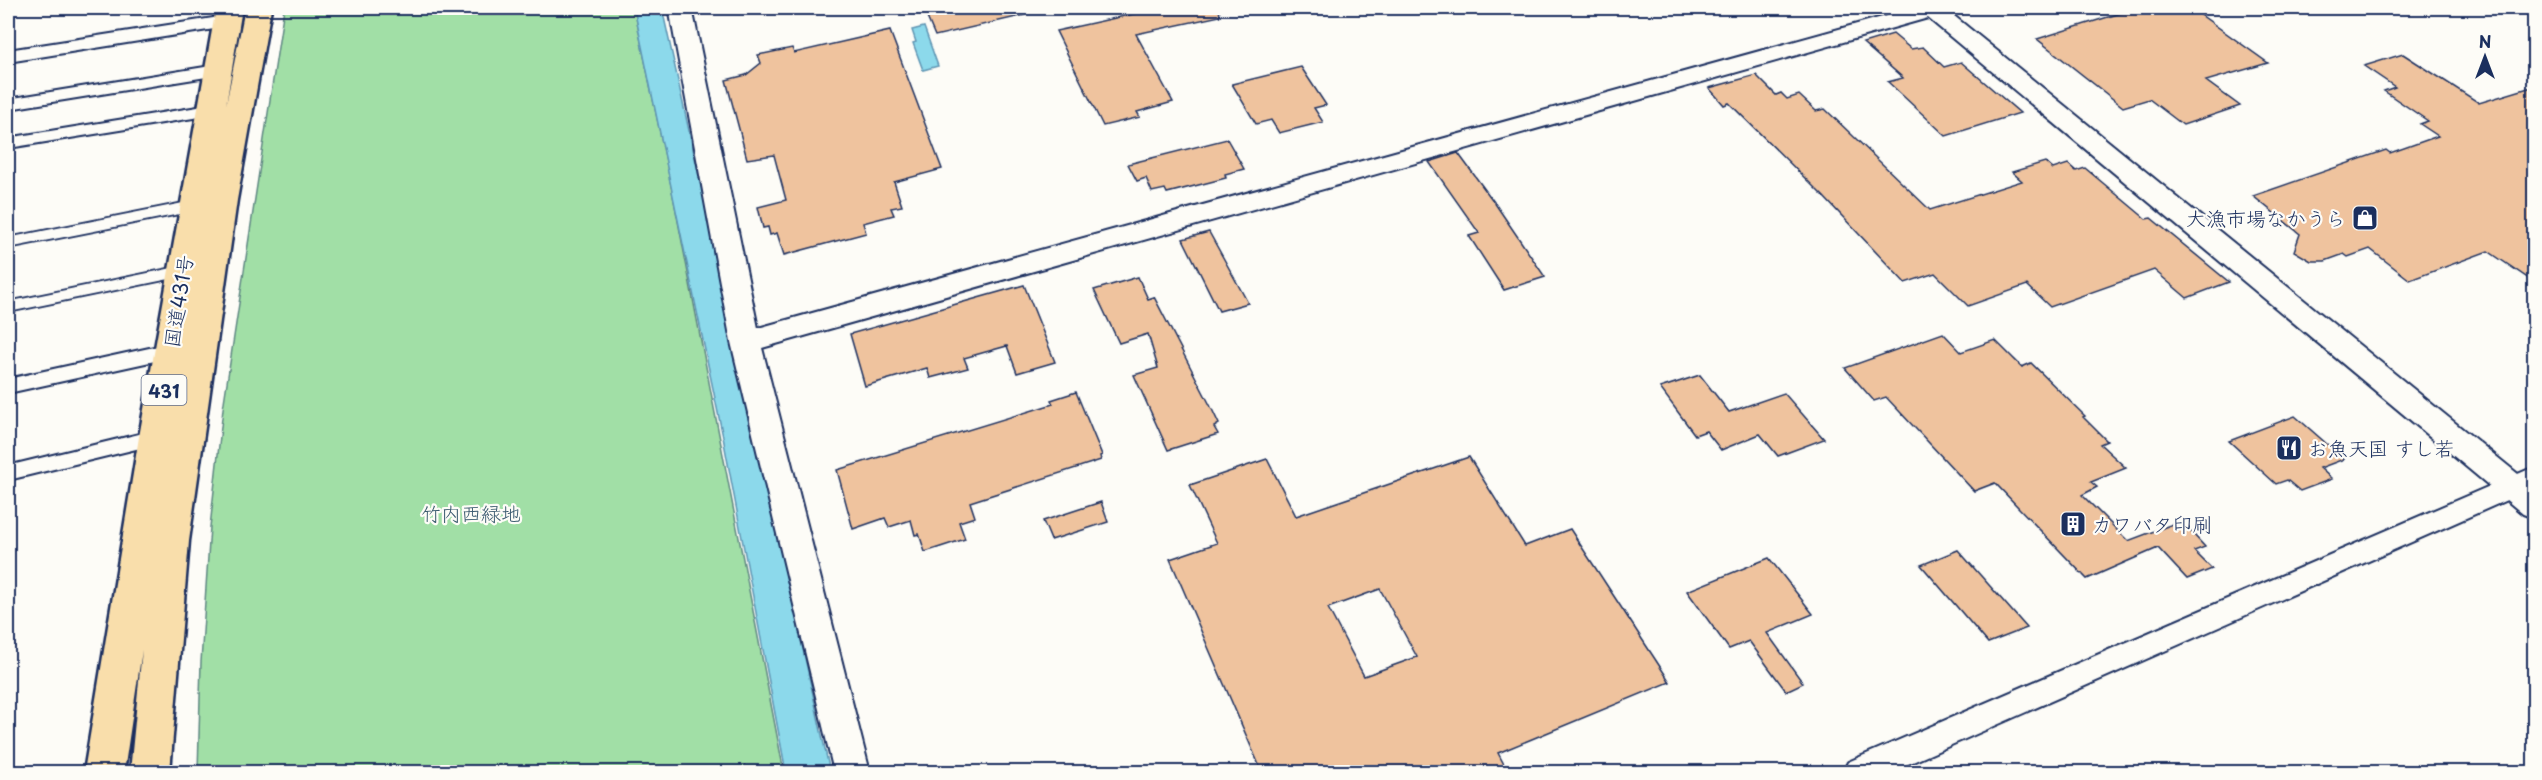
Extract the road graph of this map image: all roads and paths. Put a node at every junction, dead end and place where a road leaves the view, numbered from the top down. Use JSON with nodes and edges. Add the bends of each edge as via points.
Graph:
{"nodes":[{"id":1,"x":258,"y":8,"type":"edge"},
{"id":2,"x":680,"y":8,"type":"edge"},
{"id":3,"x":1934,"y":8,"type":"edge"},
{"id":4,"x":227,"y":15,"type":"edge"},
{"id":5,"x":8,"y":56,"type":"edge"},
{"id":6,"x":218,"y":70,"type":"junction"},
{"id":7,"x":8,"y":104,"type":"edge"},
{"id":8,"x":212,"y":110,"type":"junction"},
{"id":9,"x":8,"y":143,"type":"edge"},
{"id":10,"x":194,"y":206,"type":"junction"},
{"id":11,"x":8,"y":243,"type":"edge"},
{"id":12,"x":183,"y":271,"type":"junction"},
{"id":13,"x":8,"y":308,"type":"edge"},
{"id":14,"x":746,"y":342,"type":"junction"},
{"id":15,"x":170,"y":351,"type":"junction"},
{"id":16,"x":8,"y":386,"type":"edge"},
{"id":17,"x":156,"y":437,"type":"junction"},
{"id":18,"x":8,"y":473,"type":"edge"},
{"id":19,"x":2523,"y":482,"type":"edge"},
{"id":20,"x":2535,"y":505,"type":"edge"},
{"id":21,"x":104,"y":772,"type":"edge"},
{"id":22,"x":150,"y":772,"type":"edge"},
{"id":23,"x":852,"y":772,"type":"edge"},
{"id":24,"x":1858,"y":772,"type":"edge"}],
"edges":[{"from":1,"to":22,"type":"highway","name":"国道431号","number":"431","via":[[222,200],[171,541]]},
{"from":2,"to":14,"type":"street"},
{"from":3,"to":14,"type":"street"},
{"from":3,"to":19,"type":"street"},
{"from":4,"to":5,"type":"street"},
{"from":4,"to":6,"type":"highway","name":"国道431号","number":"431"},
{"from":6,"to":7,"type":"lane"},
{"from":6,"to":8,"type":"highway","name":"国道431号","number":"431"},
{"from":8,"to":9,"type":"lane"},
{"from":8,"to":10,"type":"highway","name":"国道431号","number":"431"},
{"from":10,"to":11,"type":"lane"},
{"from":10,"to":12,"type":"highway","name":"国道431号","number":"431"},
{"from":12,"to":13,"type":"lane"},
{"from":12,"to":15,"type":"highway","name":"国道431号","number":"431"},
{"from":14,"to":23,"type":"street"},
{"from":15,"to":16,"type":"lane"},
{"from":15,"to":17,"type":"highway","name":"国道431号","number":"431"},
{"from":17,"to":18,"type":"lane"},
{"from":17,"to":21,"type":"highway","name":"国道431号","number":"431"},
{"from":19,"to":20,"type":"street"},
{"from":19,"to":24,"type":"street"}]}
